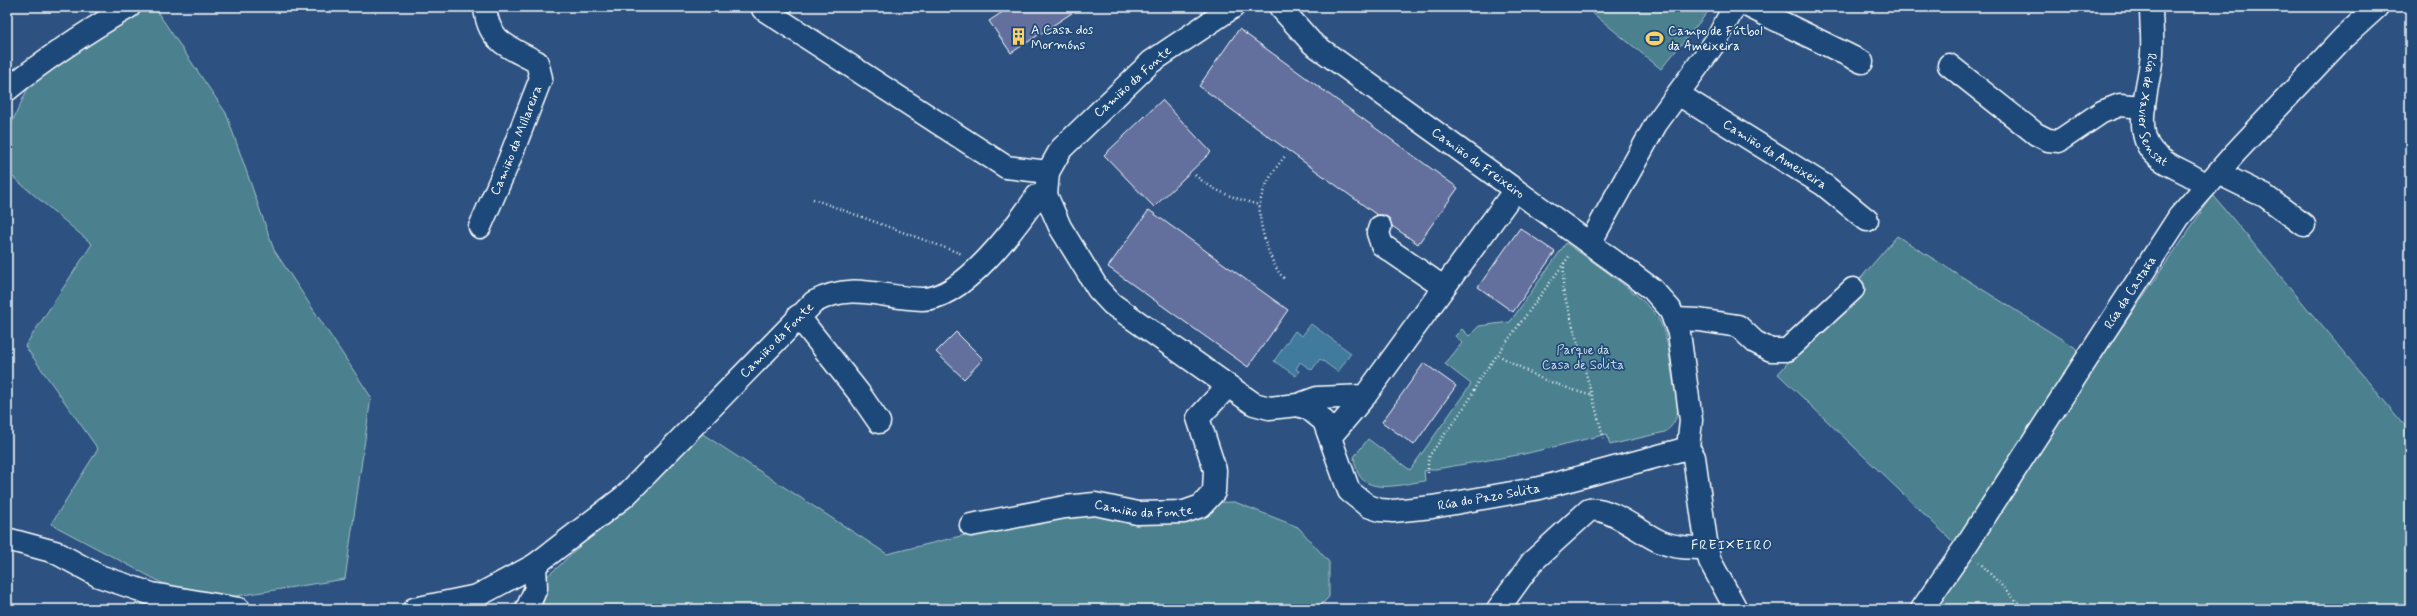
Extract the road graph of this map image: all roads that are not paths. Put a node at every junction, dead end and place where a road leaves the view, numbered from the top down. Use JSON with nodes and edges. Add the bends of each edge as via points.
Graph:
{"nodes":[{"id":1,"x":129,"y":7,"type":"edge"},
{"id":2,"x":486,"y":7,"type":"edge"},
{"id":3,"x":1233,"y":7,"type":"edge"},
{"id":4,"x":1280,"y":7,"type":"edge"},
{"id":5,"x":1734,"y":7,"type":"edge"},
{"id":6,"x":1750,"y":7,"type":"edge"},
{"id":7,"x":2151,"y":7,"type":"edge"},
{"id":8,"x":2377,"y":7,"type":"edge"},
{"id":9,"x":763,"y":9,"type":"dead end"},
{"id":10,"x":1862,"y":62,"type":"dead end"},
{"id":11,"x":1949,"y":65,"type":"dead end"},
{"id":12,"x":7,"y":90,"type":"edge"},
{"id":13,"x":1678,"y":94,"type":"junction"},
{"id":14,"x":2144,"y":107,"type":"junction"},
{"id":15,"x":1048,"y":172,"type":"junction"},
{"id":16,"x":2212,"y":179,"type":"junction"},
{"id":17,"x":1515,"y":190,"type":"junction"},
{"id":18,"x":1046,"y":195,"type":"junction"},
{"id":19,"x":1867,"y":220,"type":"dead end"},
{"id":20,"x":2304,"y":225,"type":"dead end"},
{"id":21,"x":480,"y":227,"type":"dead end"},
{"id":22,"x":1380,"y":227,"type":"dead end"},
{"id":23,"x":1581,"y":247,"type":"junction"},
{"id":24,"x":1443,"y":287,"type":"junction"},
{"id":25,"x":1852,"y":289,"type":"dead end"},
{"id":26,"x":798,"y":316,"type":"junction"},
{"id":27,"x":1674,"y":319,"type":"junction"},
{"id":28,"x":1228,"y":386,"type":"junction"},
{"id":29,"x":1365,"y":396,"type":"junction"},
{"id":30,"x":1298,"y":406,"type":"junction"},
{"id":31,"x":879,"y":422,"type":"dead end"},
{"id":32,"x":1327,"y":428,"type":"junction"},
{"id":33,"x":1688,"y":448,"type":"junction"},
{"id":34,"x":972,"y":525,"type":"dead end"},
{"id":35,"x":7,"y":539,"type":"edge"},
{"id":36,"x":1706,"y":548,"type":"junction"},
{"id":37,"x":535,"y":565,"type":"junction"},
{"id":38,"x":239,"y":609,"type":"edge"},
{"id":39,"x":414,"y":609,"type":"edge"},
{"id":40,"x":527,"y":609,"type":"edge"},
{"id":41,"x":1498,"y":609,"type":"edge"},
{"id":42,"x":1736,"y":609,"type":"edge"},
{"id":43,"x":1922,"y":609,"type":"edge"}],
"edges":[{"from":1,"to":12,"type":"street","via":[[79,35],[40,62]]},
{"from":2,"to":21,"type":"street","name":"Camiño da Millareira","via":[[494,37],[537,62],[541,78]]},
{"from":3,"to":15,"type":"street","name":"Camiño da Fonte","via":[[1151,62],[1061,149]]},
{"from":4,"to":17,"type":"street","name":"Camiño do Freixeiro","via":[[1312,43]]},
{"from":5,"to":13,"type":"street","via":[[1716,41]]},
{"from":6,"to":10,"type":"street"},
{"from":7,"to":14,"type":"street","name":"Rúa de Xavier Sensat","via":[[2152,54]]},
{"from":8,"to":16,"type":"street","name":"Rúa da Castaña","via":[[2343,38]]},
{"from":9,"to":15,"type":"street","via":[[1006,167]]},
{"from":11,"to":14,"type":"street","via":[[2036,134],[2048,140],[2059,141],[2102,112],[2120,105]]},
{"from":13,"to":19,"type":"street","name":"Camiño da Ameixeira","via":[[1824,185]]},
{"from":13,"to":23,"type":"street","via":[[1656,124]]},
{"from":14,"to":16,"type":"street","name":"Rúa de Xavier Sensat","via":[[2145,139],[2152,151],[2163,161]]},
{"from":15,"to":18,"type":"street","name":"Camiño da Fonte"},
{"from":16,"to":20,"type":"street","name":"Rúa de Xavier Sensat","via":[[2266,196]]},
{"from":16,"to":43,"type":"street","name":"Rúa da Castaña","via":[[2179,218]]},
{"from":17,"to":23,"type":"street","name":"Camiño do Freixeiro"},
{"from":17,"to":24,"type":"street"},
{"from":18,"to":26,"type":"street","name":"Camiño da Fonte","via":[[1037,196],[994,251],[961,282],[941,296],[923,299],[850,290],[829,294],[814,302]]},
{"from":18,"to":28,"type":"street","name":"Camiño da Fonte","via":[[1060,227],[1098,289],[1112,304]]},
{"from":22,"to":24,"type":"street","via":[[1378,233],[1382,245]]},
{"from":23,"to":27,"type":"street","name":"Camiño do Freixeiro","via":[[1652,289],[1670,309]]},
{"from":24,"to":29,"type":"street"},
{"from":25,"to":27,"type":"street","via":[[1788,350],[1771,350],[1755,342],[1738,326]]},
{"from":26,"to":31,"type":"street"},
{"from":26,"to":37,"type":"street","name":"Camiño da Fonte","via":[[625,496]]},
{"from":27,"to":33,"type":"street","name":"Camiño do Freixeiro","via":[[1679,333],[1691,420]]},
{"from":28,"to":30,"type":"street","name":"Camiño da Fonte","via":[[1254,404],[1269,408]]},
{"from":28,"to":34,"type":"street","name":"Camiño da Fonte","via":[[1198,418],[1215,470],[1214,492],[1201,506],[1184,512],[1137,513],[1095,504],[1065,507]]},
{"from":29,"to":30,"type":"street","via":[[1317,398]]},
{"from":29,"to":32,"type":"street"},
{"from":30,"to":32,"type":"street","name":"Camiño da Fonte","via":[[1310,409]]},
{"from":32,"to":33,"type":"street","name":"Rúa do Pazo Solita","via":[[1349,491],[1368,506],[1393,511],[1540,488]]},
{"from":33,"to":36,"type":"street","name":"Camiño do Freixeiro","via":[[1694,457]]},
{"from":35,"to":38,"type":"street","via":[[55,552],[99,576],[152,594]]},
{"from":36,"to":41,"type":"street","via":[[1685,549],[1661,542],[1602,509],[1589,510],[1532,562]]},
{"from":36,"to":42,"type":"street","name":"Camiño do Freixeiro","via":[[1710,561]]},
{"from":37,"to":39,"type":"street","name":"Camiño da Fonte","via":[[476,596]]},
{"from":37,"to":40,"type":"street","via":[[536,588]]}]}
